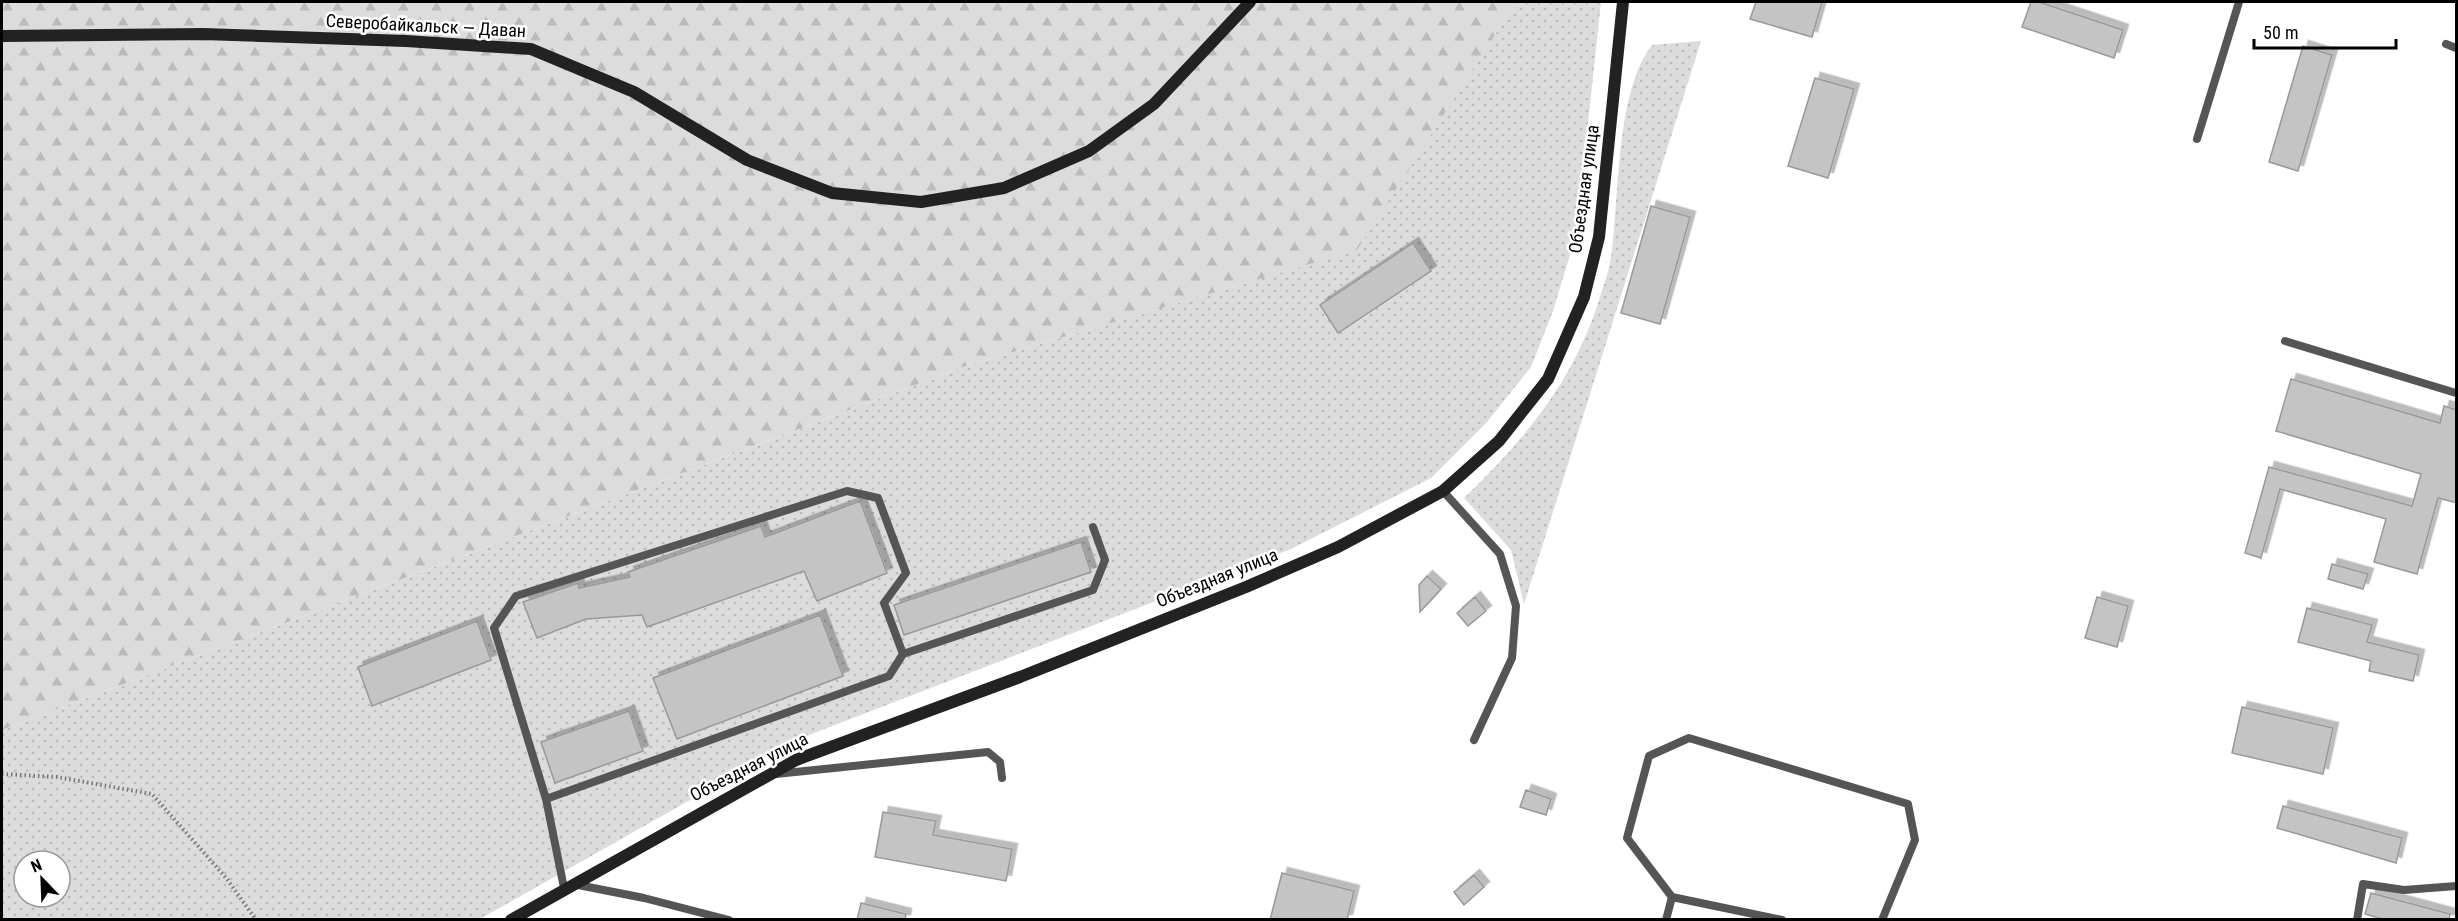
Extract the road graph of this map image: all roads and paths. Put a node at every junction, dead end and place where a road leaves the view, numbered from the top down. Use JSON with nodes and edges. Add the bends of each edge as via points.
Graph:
{"nodes":[{"id":1,"x":1250,"y":2,"type":"edge"},
{"id":2,"x":1623,"y":2,"type":"edge"},
{"id":3,"x":2239,"y":2,"type":"edge"},
{"id":4,"x":2,"y":36,"type":"edge"},
{"id":5,"x":2446,"y":44,"type":"dead end"},
{"id":6,"x":2457,"y":48,"type":"edge"},
{"id":7,"x":2197,"y":139,"type":"dead end"},
{"id":8,"x":2285,"y":341,"type":"dead end"},
{"id":9,"x":2457,"y":393,"type":"edge"},
{"id":10,"x":1443,"y":491,"type":"junction"},
{"id":11,"x":1093,"y":527,"type":"dead end"},
{"id":12,"x":903,"y":654,"type":"junction"},
{"id":13,"x":1474,"y":740,"type":"dead end"},
{"id":14,"x":2,"y":774,"type":"edge"},
{"id":15,"x":770,"y":774,"type":"junction"},
{"id":16,"x":1002,"y":778,"type":"dead end"},
{"id":17,"x":546,"y":798,"type":"junction"},
{"id":18,"x":568,"y":886,"type":"junction"},
{"id":19,"x":2457,"y":886,"type":"edge"},
{"id":20,"x":1672,"y":897,"type":"junction"},
{"id":21,"x":256,"y":920,"type":"edge"},
{"id":22,"x":511,"y":920,"type":"edge"},
{"id":23,"x":729,"y":920,"type":"edge"},
{"id":24,"x":1666,"y":920,"type":"edge"},
{"id":25,"x":1782,"y":920,"type":"edge"},
{"id":26,"x":1882,"y":920,"type":"edge"},
{"id":27,"x":2357,"y":920,"type":"edge"}],
"edges":[{"from":1,"to":4,"type":"street","name":"Северобайкальск — Даван","via":[[1154,104],[1089,151],[1005,188],[921,202],[832,193],[747,160],[634,92],[531,49],[203,34]]},
{"from":2,"to":10,"type":"street","name":"Объездная улица","via":[[1599,237],[1584,297],[1548,379],[1499,441]]},
{"from":3,"to":7,"type":"lane"},
{"from":5,"to":6,"type":"lane"},
{"from":8,"to":9,"type":"lane"},
{"from":10,"to":13,"type":"lane","via":[[1500,554],[1516,606],[1512,658]]},
{"from":10,"to":15,"type":"street","name":"Объездная улица","via":[[1338,547],[1246,586],[1020,677],[796,760]]},
{"from":11,"to":12,"type":"lane","via":[[1105,560],[1093,590]]},
{"from":12,"to":17,"type":"lane","via":[[889,676]]},
{"from":12,"to":17,"type":"lane","via":[[884,603],[906,573],[878,498],[847,491],[516,596],[494,628]]},
{"from":14,"to":21,"type":"path","via":[[57,777],[152,794],[227,879]]},
{"from":15,"to":16,"type":"lane","via":[[988,752],[1000,762]]},
{"from":15,"to":18,"type":"street","name":"Объездная улица"},
{"from":17,"to":18,"type":"lane"},
{"from":18,"to":22,"type":"street","name":"Объездная улица"},
{"from":18,"to":23,"type":"lane","via":[[644,898]]},
{"from":19,"to":27,"type":"lane","via":[[2404,890],[2363,884]]},
{"from":20,"to":24,"type":"lane"},
{"from":20,"to":25,"type":"lane"},
{"from":20,"to":26,"type":"lane","via":[[1627,838],[1649,756],[1689,738],[1908,804],[1915,840]]}]}
